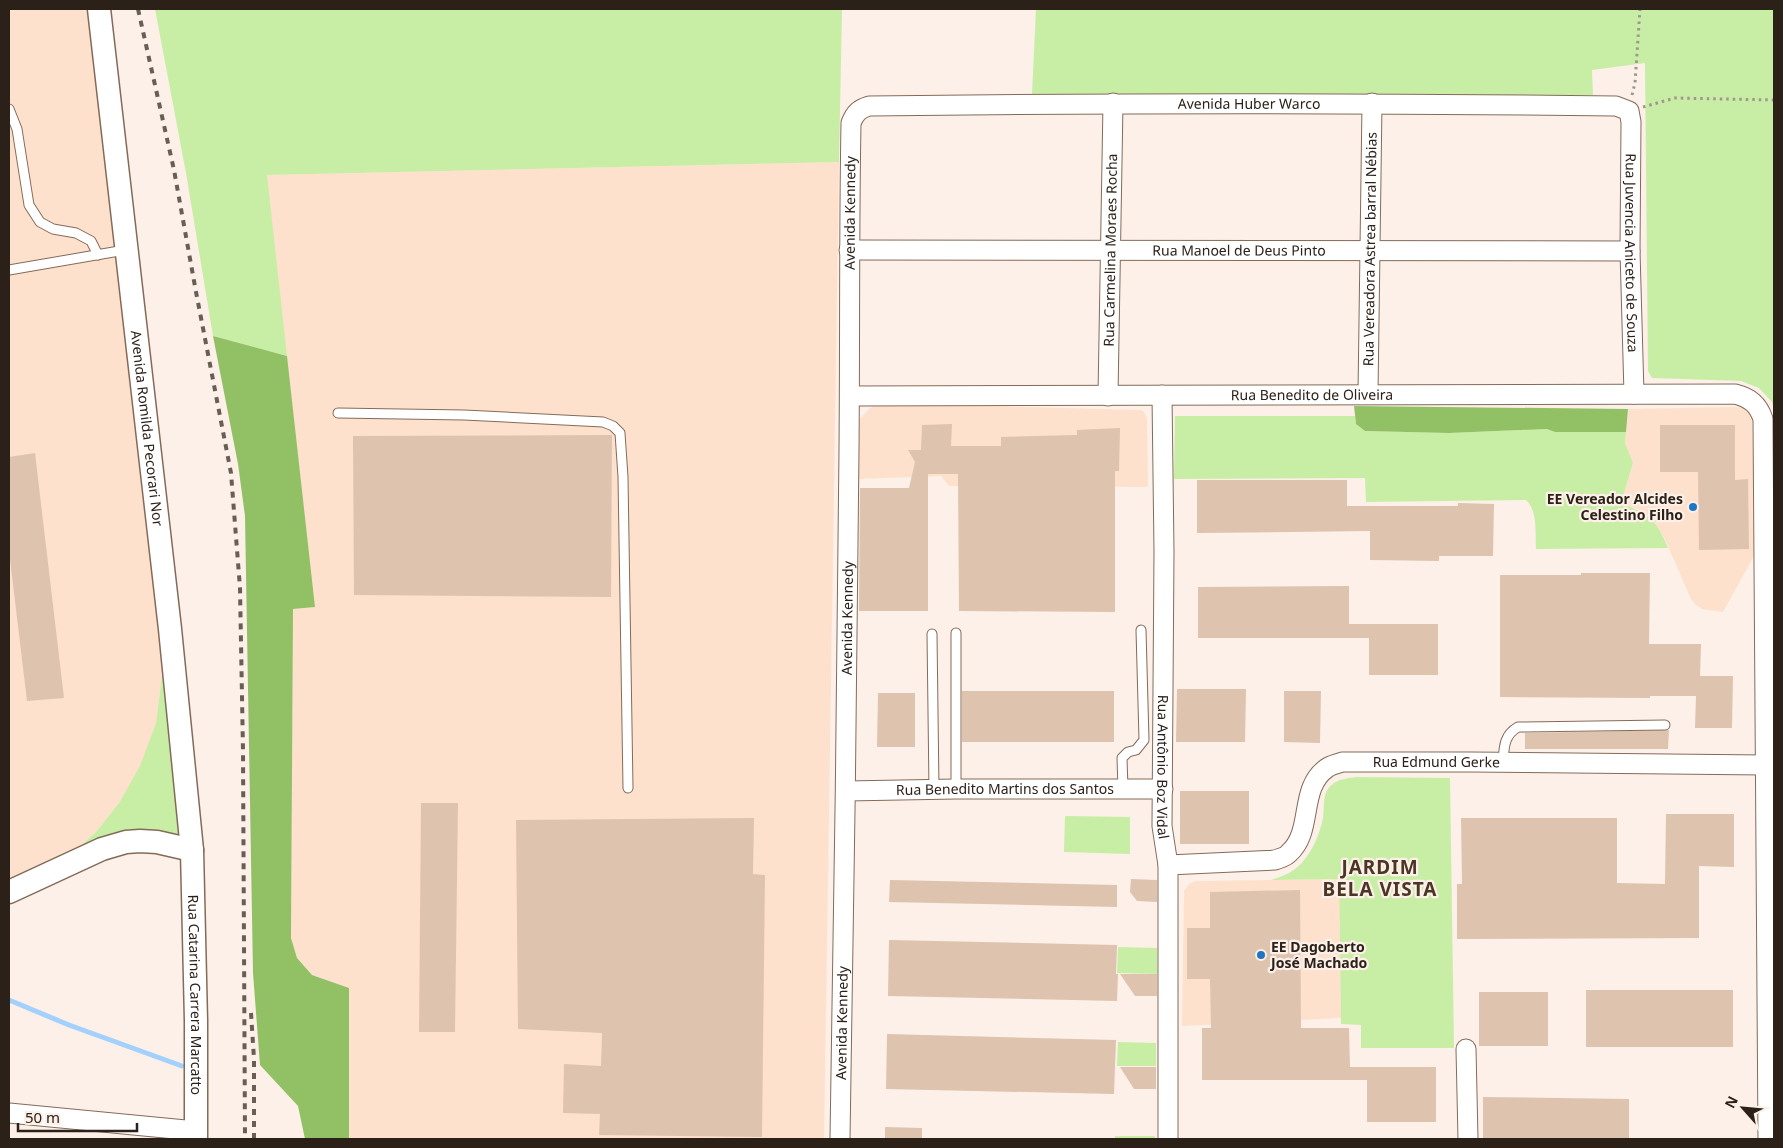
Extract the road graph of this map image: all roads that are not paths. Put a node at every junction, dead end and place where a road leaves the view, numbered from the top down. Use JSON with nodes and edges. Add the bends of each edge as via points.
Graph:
{"nodes":[{"id":1,"x":99,"y":9,"type":"edge"},
{"id":2,"x":1113,"y":103,"type":"junction"},
{"id":3,"x":1372,"y":103,"type":"junction"},
{"id":4,"x":869,"y":106,"type":"joint"},
{"id":5,"x":9,"y":109,"type":"edge"},
{"id":6,"x":1629,"y":111,"type":"joint"},
{"id":7,"x":126,"y":250,"type":"junction"},
{"id":8,"x":849,"y":250,"type":"junction"},
{"id":9,"x":1110,"y":250,"type":"junction"},
{"id":10,"x":1630,"y":251,"type":"junction"},
{"id":11,"x":1370,"y":252,"type":"junction"},
{"id":12,"x":98,"y":255,"type":"junction"},
{"id":13,"x":9,"y":270,"type":"edge"},
{"id":14,"x":1368,"y":394,"type":"junction"},
{"id":15,"x":1634,"y":394,"type":"junction"},
{"id":16,"x":1162,"y":395,"type":"junction"},
{"id":17,"x":850,"y":396,"type":"junction"},
{"id":18,"x":1108,"y":396,"type":"junction"},
{"id":19,"x":338,"y":413,"type":"dead end"},
{"id":20,"x":1141,"y":630,"type":"dead end"},
{"id":21,"x":932,"y":634,"type":"dead end"},
{"id":22,"x":956,"y":634,"type":"dead end"},
{"id":23,"x":1666,"y":725,"type":"dead end"},
{"id":24,"x":1503,"y":762,"type":"junction"},
{"id":25,"x":1765,"y":765,"type":"junction"},
{"id":26,"x":628,"y":788,"type":"dead end"},
{"id":27,"x":934,"y":789,"type":"junction"},
{"id":28,"x":956,"y":789,"type":"junction"},
{"id":29,"x":1123,"y":789,"type":"junction"},
{"id":30,"x":1163,"y":789,"type":"junction"},
{"id":31,"x":846,"y":791,"type":"junction"},
{"id":32,"x":192,"y":850,"type":"junction"},
{"id":33,"x":1168,"y":865,"type":"junction"},
{"id":34,"x":9,"y":892,"type":"edge"},
{"id":35,"x":1466,"y":1049,"type":"dead end"},
{"id":36,"x":9,"y":1113,"type":"edge"},
{"id":37,"x":196,"y":1135,"type":"edge"},
{"id":38,"x":840,"y":1139,"type":"edge"},
{"id":39,"x":1168,"y":1139,"type":"edge"},
{"id":40,"x":1468,"y":1139,"type":"edge"},
{"id":41,"x":1768,"y":1139,"type":"edge"}],
"edges":[{"from":1,"to":7,"type":"street","name":"Avenida Romilda Pecorari Nor"},
{"from":2,"to":3,"type":"street","name":"Avenida Huber Warco"},
{"from":2,"to":4,"type":"street","name":"Avenida Huber Warco"},
{"from":2,"to":9,"type":"street","name":"Rua Carmelina Moraes Rocha"},
{"from":3,"to":6,"type":"street","name":"Avenida Huber Warco","via":[[1616,106]]},
{"from":3,"to":11,"type":"street","name":"Rua Vereadora Astrea barral Nébias"},
{"from":4,"to":8,"type":"street","name":"Avenida Kennedy","via":[[856,113],[851,123]]},
{"from":5,"to":12,"type":"lane","via":[[17,129],[29,205],[40,222],[91,241]]},
{"from":6,"to":10,"type":"street","name":"Rua Juvencia Aniceto de Souza"},
{"from":7,"to":12,"type":"lane"},
{"from":7,"to":32,"type":"street","name":"Avenida Romilda Pecorari Nor"},
{"from":8,"to":9,"type":"street","name":"Rua Manoel de Deus Pinto"},
{"from":8,"to":17,"type":"street","name":"Avenida Kennedy"},
{"from":9,"to":11,"type":"street","name":"Rua Manoel de Deus Pinto"},
{"from":9,"to":18,"type":"street","name":"Rua Carmelina Moraes Rocha"},
{"from":10,"to":11,"type":"street","name":"Rua Manoel de Deus Pinto"},
{"from":10,"to":15,"type":"street","name":"Rua Juvencia Aniceto de Souza"},
{"from":11,"to":14,"type":"street","name":"Rua Vereadora Astrea barral Nébias"},
{"from":12,"to":13,"type":"lane"},
{"from":14,"to":15,"type":"street","name":"Rua Benedito de Oliveira"},
{"from":14,"to":16,"type":"street","name":"Rua Benedito de Oliveira"},
{"from":15,"to":25,"type":"street","name":"Rua Benedito de Oliveira","via":[[1735,394],[1754,402],[1760,409],[1763,419]]},
{"from":16,"to":18,"type":"street","name":"Rua Benedito de Oliveira"},
{"from":16,"to":30,"type":"street","name":"Rua Antônio Boz Vidal"},
{"from":17,"to":18,"type":"street","name":"Rua Benedito de Oliveira"},
{"from":17,"to":31,"type":"street","name":"Avenida Kennedy"},
{"from":19,"to":26,"type":"lane","via":[[603,422],[620,433]]},
{"from":20,"to":29,"type":"lane","via":[[1144,740],[1136,750],[1122,758]]},
{"from":21,"to":27,"type":"lane"},
{"from":22,"to":28,"type":"lane"},
{"from":23,"to":24,"type":"lane","via":[[1518,727],[1505,741]]},
{"from":24,"to":25,"type":"street","name":"Rua Edmund Gerke"},
{"from":24,"to":33,"type":"street","name":"Rua Edmund Gerke","via":[[1342,762],[1328,767],[1318,776],[1311,789],[1302,834],[1288,855],[1276,860]]},
{"from":25,"to":41,"type":"street"},
{"from":27,"to":28,"type":"street","name":"Rua Benedito Martins dos Santos"},
{"from":27,"to":31,"type":"street","name":"Rua Benedito Martins dos Santos"},
{"from":28,"to":29,"type":"street","name":"Rua Benedito Martins dos Santos"},
{"from":29,"to":30,"type":"street","name":"Rua Benedito Martins dos Santos"},
{"from":30,"to":33,"type":"street","name":"Rua Antônio Boz Vidal","via":[[1162,826]]},
{"from":31,"to":38,"type":"street","name":"Avenida Kennedy"},
{"from":32,"to":34,"type":"street","via":[[157,842],[126,842],[102,849]]},
{"from":32,"to":37,"type":"street","name":"Rua Catarina Carrera Marcatto"},
{"from":33,"to":39,"type":"street","name":"Rua Antônio Boz Vidal"},
{"from":35,"to":40,"type":"street"},
{"from":36,"to":37,"type":"street"}]}
